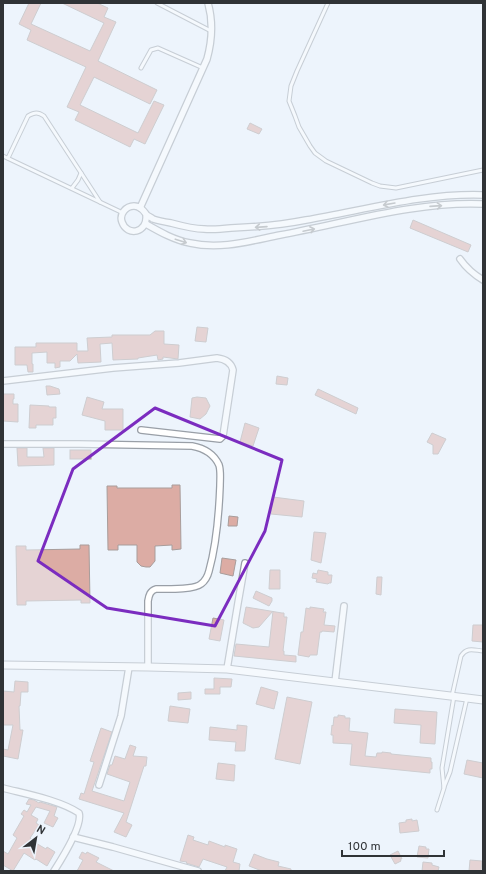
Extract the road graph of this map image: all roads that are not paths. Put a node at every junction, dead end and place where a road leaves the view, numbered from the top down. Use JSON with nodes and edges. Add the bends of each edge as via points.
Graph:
{"nodes":[{"id":1,"x":156,"y":3,"type":"edge"},
{"id":2,"x":208,"y":3,"type":"edge"},
{"id":3,"x":328,"y":3,"type":"edge"},
{"id":4,"x":212,"y":31,"type":"junction"},
{"id":5,"x":141,"y":68,"type":"dead end"},
{"id":6,"x":203,"y":68,"type":"junction"},
{"id":7,"x":3,"y":156,"type":"edge"},
{"id":8,"x":8,"y":158,"type":"junction"},
{"id":9,"x":483,"y":170,"type":"edge"},
{"id":10,"x":81,"y":173,"type":"junction"},
{"id":11,"x":72,"y":188,"type":"junction"},
{"id":12,"x":483,"y":195,"type":"edge"},
{"id":13,"x":100,"y":202,"type":"junction"},
{"id":14,"x":483,"y":204,"type":"edge"},
{"id":15,"x":140,"y":208,"type":"junction"},
{"id":16,"x":123,"y":213,"type":"junction"},
{"id":17,"x":146,"y":215,"type":"junction"},
{"id":18,"x":146,"y":224,"type":"junction"},
{"id":19,"x":460,"y":259,"type":"dead end"},
{"id":20,"x":483,"y":280,"type":"edge"},
{"id":21,"x":3,"y":381,"type":"edge"},
{"id":22,"x":141,"y":430,"type":"dead end"},
{"id":23,"x":3,"y":444,"type":"edge"},
{"id":24,"x":245,"y":563,"type":"dead end"},
{"id":25,"x":344,"y":606,"type":"dead end"},
{"id":26,"x":483,"y":651,"type":"edge"},
{"id":27,"x":3,"y":665,"type":"edge"},
{"id":28,"x":129,"y":667,"type":"junction"},
{"id":29,"x":148,"y":667,"type":"junction"},
{"id":30,"x":227,"y":669,"type":"junction"},
{"id":31,"x":335,"y":682,"type":"junction"},
{"id":32,"x":453,"y":696,"type":"junction"},
{"id":33,"x":467,"y":698,"type":"junction"},
{"id":34,"x":483,"y":700,"type":"edge"},
{"id":35,"x":98,"y":785,"type":"dead end"},
{"id":36,"x":3,"y":788,"type":"edge"},
{"id":37,"x":444,"y":788,"type":"junction"},
{"id":38,"x":437,"y":810,"type":"dead end"},
{"id":39,"x":73,"y":837,"type":"junction"},
{"id":40,"x":54,"y":871,"type":"edge"},
{"id":41,"x":198,"y":871,"type":"edge"}],
"edges":[{"from":1,"to":4,"type":"lane"},
{"from":2,"to":4,"type":"street"},
{"from":3,"to":9,"type":"lane","via":[[296,71],[289,101],[299,127],[315,153],[341,169],[372,183],[396,188]]},
{"from":4,"to":6,"type":"street","via":[[210,49]]},
{"from":5,"to":6,"type":"lane","via":[[151,50],[158,48]]},
{"from":6,"to":15,"type":"street"},
{"from":7,"to":8,"type":"lane"},
{"from":8,"to":10,"type":"lane","via":[[28,116],[39,112]]},
{"from":8,"to":11,"type":"lane"},
{"from":10,"to":11,"type":"lane"},
{"from":10,"to":13,"type":"lane"},
{"from":11,"to":13,"type":"lane"},
{"from":12,"to":17,"type":"street","one_way":true,"via":[[426,198],[263,227],[191,228],[156,220]]},
{"from":13,"to":16,"type":"lane"},
{"from":18,"to":14,"type":"street","one_way":true,"via":[[165,235],[191,244],[228,245],[429,206]]},
{"from":15,"to":16,"type":"street","via":[[130,206]]},
{"from":15,"to":17,"type":"street"},
{"from":16,"to":18,"type":"street","via":[[122,222],[131,231],[140,230]]},
{"from":17,"to":18,"type":"street"},
{"from":19,"to":20,"type":"street","via":[[471,272]]},
{"from":21,"to":22,"type":"street","via":[[217,358],[229,362],[232,366],[223,436],[220,439]]},
{"from":23,"to":29,"type":"street","via":[[192,446],[203,449],[219,465],[215,543],[209,572],[203,582],[195,587],[153,590],[150,593]]},
{"from":24,"to":30,"type":"street"},
{"from":25,"to":31,"type":"street"},
{"from":26,"to":32,"type":"lane","via":[[468,650],[461,656]]},
{"from":27,"to":28,"type":"street"},
{"from":28,"to":29,"type":"street"},
{"from":28,"to":35,"type":"street","via":[[121,716]]},
{"from":29,"to":30,"type":"street"},
{"from":30,"to":31,"type":"street"},
{"from":31,"to":32,"type":"street"},
{"from":32,"to":33,"type":"street"},
{"from":32,"to":37,"type":"lane","via":[[442,768]]},
{"from":33,"to":34,"type":"street"},
{"from":33,"to":37,"type":"lane"},
{"from":36,"to":39,"type":"street","via":[[63,805],[79,813]]},
{"from":37,"to":38,"type":"lane"},
{"from":39,"to":40,"type":"street"},
{"from":39,"to":41,"type":"street"}]}
